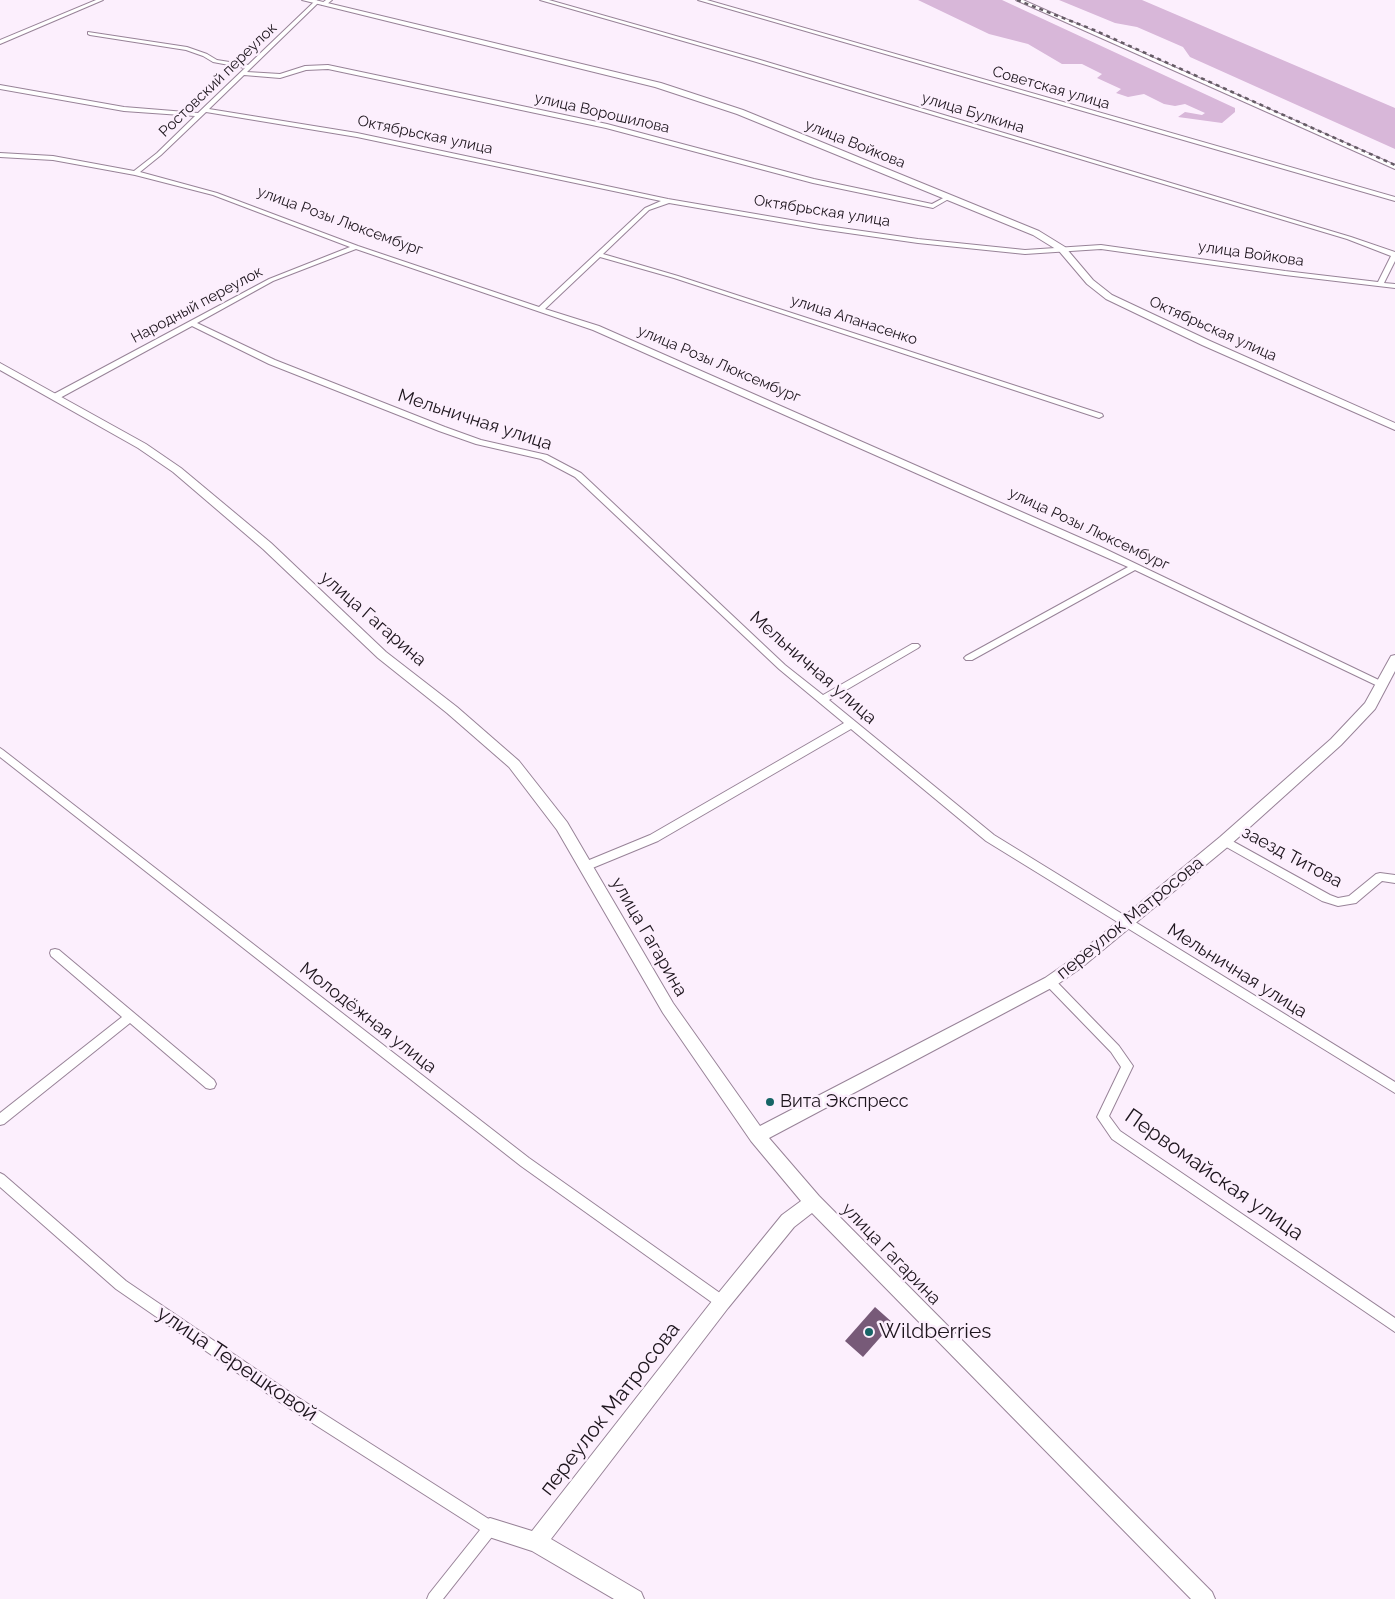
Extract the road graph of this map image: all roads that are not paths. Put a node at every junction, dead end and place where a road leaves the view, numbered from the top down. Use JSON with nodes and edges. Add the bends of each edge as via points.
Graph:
{"nodes":[{"id":1,"x":100,"y":0,"type":"edge"},
{"id":2,"x":306,"y":0,"type":"edge"},
{"id":3,"x":543,"y":0,"type":"edge"},
{"id":4,"x":701,"y":0,"type":"edge"},
{"id":5,"x":1019,"y":0,"type":"edge"},
{"id":6,"x":323,"y":2,"type":"edge"},
{"id":7,"x":90,"y":33,"type":"dead end"},
{"id":8,"x":0,"y":42,"type":"edge"},
{"id":9,"x":250,"y":67,"type":"junction"},
{"id":10,"x":244,"y":72,"type":"junction"},
{"id":11,"x":0,"y":87,"type":"edge"},
{"id":12,"x":202,"y":113,"type":"junction"},
{"id":13,"x":0,"y":155,"type":"edge"},
{"id":14,"x":1395,"y":167,"type":"edge"},
{"id":15,"x":135,"y":173,"type":"junction"},
{"id":16,"x":949,"y":197,"type":"junction"},
{"id":17,"x":1395,"y":199,"type":"edge"},
{"id":18,"x":668,"y":201,"type":"junction"},
{"id":19,"x":356,"y":247,"type":"junction"},
{"id":20,"x":1062,"y":249,"type":"junction"},
{"id":21,"x":1395,"y":254,"type":"edge"},
{"id":22,"x":600,"y":255,"type":"junction"},
{"id":23,"x":1380,"y":284,"type":"junction"},
{"id":24,"x":1395,"y":286,"type":"edge"},
{"id":25,"x":541,"y":309,"type":"junction"},
{"id":26,"x":192,"y":323,"type":"junction"},
{"id":27,"x":0,"y":366,"type":"edge"},
{"id":28,"x":55,"y":397,"type":"junction"},
{"id":29,"x":1099,"y":416,"type":"dead end"},
{"id":30,"x":1395,"y":427,"type":"edge"},
{"id":31,"x":1134,"y":567,"type":"junction"},
{"id":32,"x":915,"y":646,"type":"dead end"},
{"id":33,"x":969,"y":658,"type":"dead end"},
{"id":34,"x":1395,"y":659,"type":"edge"},
{"id":35,"x":1388,"y":688,"type":"edge"},
{"id":36,"x":822,"y":700,"type":"junction"},
{"id":37,"x":852,"y":724,"type":"junction"},
{"id":38,"x":0,"y":752,"type":"edge"},
{"id":39,"x":1225,"y":841,"type":"junction"},
{"id":40,"x":586,"y":866,"type":"junction"},
{"id":41,"x":1395,"y":879,"type":"edge"},
{"id":42,"x":1127,"y":923,"type":"junction"},
{"id":43,"x":54,"y":954,"type":"dead end"},
{"id":44,"x":1050,"y":982,"type":"junction"},
{"id":45,"x":130,"y":1017,"type":"junction"},
{"id":46,"x":210,"y":1084,"type":"dead end"},
{"id":47,"x":1395,"y":1088,"type":"edge"},
{"id":48,"x":0,"y":1120,"type":"edge"},
{"id":49,"x":757,"y":1136,"type":"junction"},
{"id":50,"x":0,"y":1179,"type":"edge"},
{"id":51,"x":813,"y":1202,"type":"junction"},
{"id":52,"x":722,"y":1302,"type":"junction"},
{"id":53,"x":1395,"y":1326,"type":"edge"},
{"id":54,"x":490,"y":1528,"type":"junction"},
{"id":55,"x":536,"y":1542,"type":"junction"},
{"id":56,"x":434,"y":1599,"type":"edge"},
{"id":57,"x":634,"y":1599,"type":"edge"},
{"id":58,"x":1205,"y":1599,"type":"edge"}],
"edges":[{"from":1,"to":8,"type":"street"},
{"from":2,"to":6,"type":"main road","name":"улица Войкова"},
{"from":3,"to":21,"type":"street","name":"улица Булкина","via":[[755,60]]},
{"from":4,"to":17,"type":"street","name":"Советская улица"},
{"from":5,"to":14,"type":"street"},
{"from":6,"to":9,"type":"street","name":"Ростовский переулок"},
{"from":6,"to":16,"type":"main road","name":"улица Войкова","via":[[694,95]]},
{"from":7,"to":9,"type":"street","via":[[187,49],[222,63]]},
{"from":9,"to":10,"type":"street","name":"Ростовский переулок"},
{"from":10,"to":12,"type":"street","name":"Ростовский переулок"},
{"from":10,"to":16,"type":"street","name":"улица Ворошилова","via":[[280,76],[305,68],[328,67],[607,126],[814,181],[933,206]]},
{"from":11,"to":12,"type":"street","name":"Октябрьская улица","via":[[124,109]]},
{"from":12,"to":15,"type":"street","name":"Ростовский переулок"},
{"from":12,"to":18,"type":"street","name":"Октябрьская улица","via":[[357,136]]},
{"from":13,"to":15,"type":"street","name":"улица Розы Люксембург","via":[[53,158]]},
{"from":15,"to":19,"type":"street","name":"улица Розы Люксембург","via":[[215,194]]},
{"from":16,"to":20,"type":"main road","name":"улица Войкова","via":[[1034,232]]},
{"from":18,"to":20,"type":"street","name":"Октябрьская улица","via":[[918,241],[1025,252]]},
{"from":18,"to":22,"type":"street","via":[[647,209]]},
{"from":19,"to":25,"type":"street","name":"улица Розы Люксембург"},
{"from":19,"to":26,"type":"street","name":"Народный переулок","via":[[271,280]]},
{"from":20,"to":23,"type":"street","name":"улица Войкова","via":[[1101,247]]},
{"from":20,"to":30,"type":"main road","name":"Октябрьская улица","via":[[1090,282],[1109,297]]},
{"from":21,"to":23,"type":"street"},
{"from":22,"to":25,"type":"street"},
{"from":22,"to":29,"type":"street","name":"улица Апанасенко"},
{"from":23,"to":24,"type":"street","name":"улица Войкова"},
{"from":25,"to":31,"type":"street","name":"улица Розы Люксембург","via":[[596,328],[784,409]]},
{"from":26,"to":28,"type":"street","name":"Народный переулок"},
{"from":26,"to":36,"type":"street","name":"Мельничная улица","via":[[272,362],[442,429],[544,458],[578,475],[782,667]]},
{"from":27,"to":28,"type":"main road","name":"улица Гагарина"},
{"from":28,"to":40,"type":"main road","name":"улица Гагарина","via":[[142,446],[177,470],[267,546],[382,655],[514,764],[562,826]]},
{"from":31,"to":33,"type":"street"},
{"from":31,"to":35,"type":"street","name":"улица Розы Люксембург"},
{"from":32,"to":36,"type":"street"},
{"from":34,"to":35,"type":"main road","name":"переулок Матросова"},
{"from":35,"to":39,"type":"main road","name":"переулок Матросова","via":[[1336,742]]},
{"from":36,"to":37,"type":"street","name":"Мельничная улица"},
{"from":37,"to":40,"type":"street","via":[[654,838]]},
{"from":37,"to":42,"type":"street","name":"Мельничная улица","via":[[990,838]]},
{"from":38,"to":52,"type":"street","name":"Молодёжная улица","via":[[525,1162]]},
{"from":39,"to":41,"type":"street","name":"заезд Титова","via":[[1338,902],[1352,900],[1380,877]]},
{"from":39,"to":42,"type":"main road","name":"переулок Матросова"},
{"from":40,"to":49,"type":"main road","name":"улица Гагарина","via":[[668,1008]]},
{"from":42,"to":44,"type":"main road","name":"переулок Матросова"},
{"from":42,"to":47,"type":"street","name":"Мельничная улица"},
{"from":43,"to":45,"type":"street"},
{"from":44,"to":49,"type":"main road","name":"переулок Матросова"},
{"from":44,"to":53,"type":"street","name":"Первомайская улица","via":[[1127,1066],[1103,1117],[1116,1135]]},
{"from":45,"to":46,"type":"street"},
{"from":45,"to":48,"type":"street"},
{"from":49,"to":51,"type":"main road","name":"улица Гагарина"},
{"from":50,"to":54,"type":"street","name":"улица Терешковой","via":[[121,1286],[286,1398]]},
{"from":51,"to":52,"type":"main road","name":"переулок Матросова","via":[[788,1222]]},
{"from":51,"to":58,"type":"main road","name":"улица Гагарина"},
{"from":52,"to":55,"type":"main road","name":"переулок Матросова"},
{"from":54,"to":55,"type":"main road"},
{"from":54,"to":56,"type":"street"},
{"from":55,"to":57,"type":"main road"}]}
